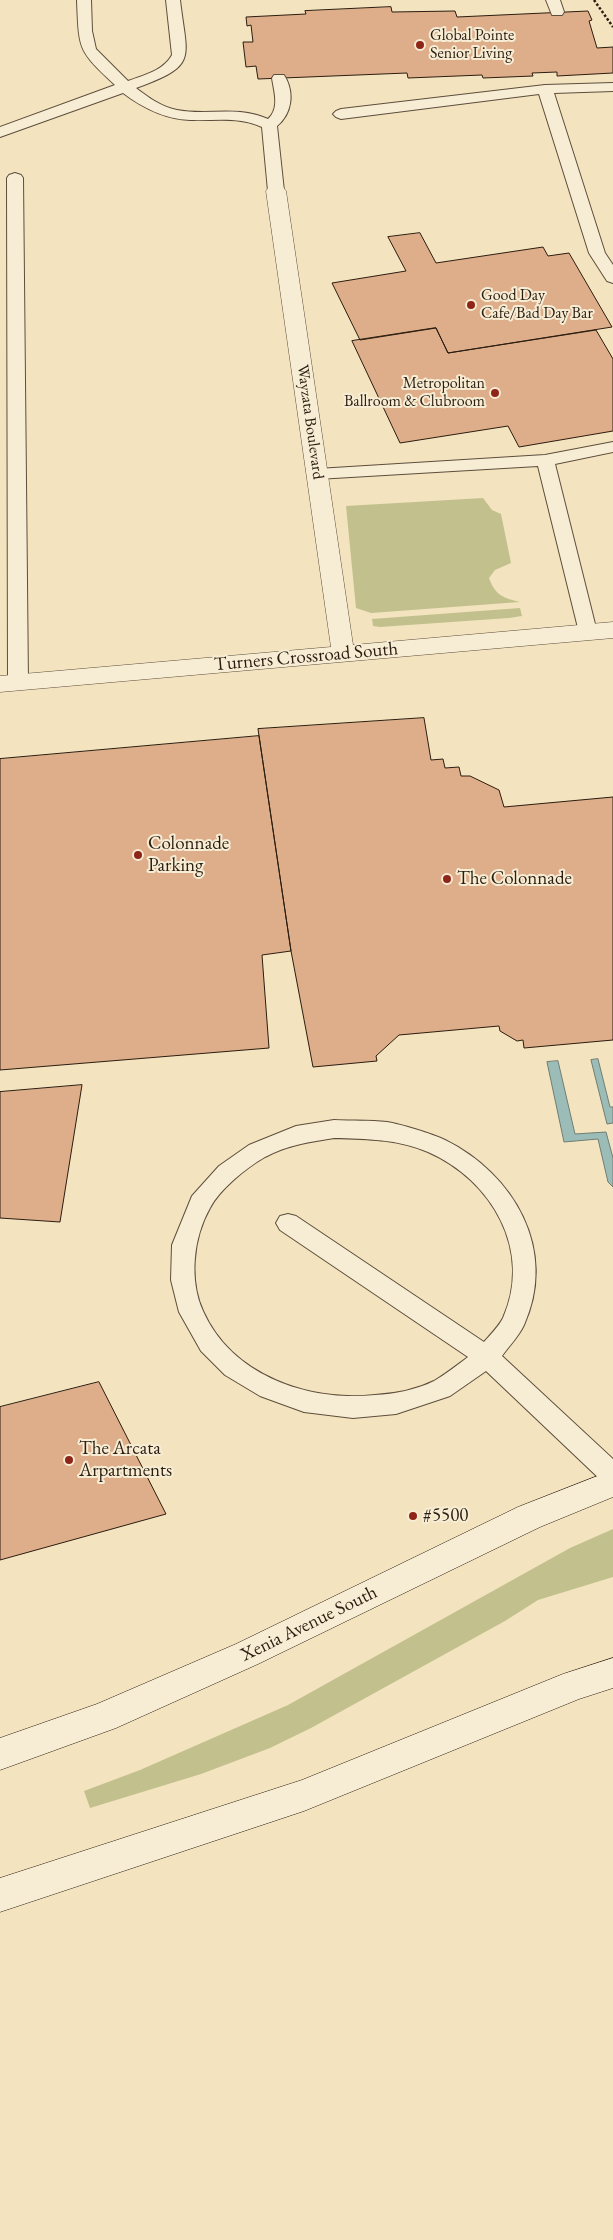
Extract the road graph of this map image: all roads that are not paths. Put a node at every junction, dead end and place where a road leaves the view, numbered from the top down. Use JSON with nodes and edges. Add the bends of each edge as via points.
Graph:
{"nodes":[{"id":1,"x":84,"y":0,"type":"edge"},
{"id":2,"x":173,"y":0,"type":"edge"},
{"id":3,"x":279,"y":78,"type":"dead end"},
{"id":4,"x":125,"y":87,"type":"junction"},
{"id":5,"x":613,"y":87,"type":"edge"},
{"id":6,"x":545,"y":89,"type":"junction"},
{"id":7,"x":341,"y":114,"type":"dead end"},
{"id":8,"x":269,"y":125,"type":"junction"},
{"id":9,"x":0,"y":132,"type":"edge"},
{"id":10,"x":15,"y":178,"type":"dead end"},
{"id":11,"x":276,"y":191,"type":"joint"},
{"id":12,"x":613,"y":278,"type":"edge"},
{"id":13,"x":613,"y":447,"type":"edge"},
{"id":14,"x":545,"y":460,"type":"junction"},
{"id":15,"x":317,"y":474,"type":"junction"},
{"id":16,"x":19,"y":586,"type":"junction"},
{"id":17,"x":0,"y":587,"type":"edge"},
{"id":18,"x":613,"y":630,"type":"edge"},
{"id":19,"x":588,"y":632,"type":"junction"},
{"id":20,"x":343,"y":653,"type":"junction"},
{"id":21,"x":9,"y":684,"type":"edge"},
{"id":22,"x":288,"y":1223,"type":"dead end"},
{"id":23,"x":487,"y":1357,"type":"junction"},
{"id":24,"x":613,"y":1475,"type":"edge"},
{"id":25,"x":613,"y":1484,"type":"edge"},
{"id":26,"x":613,"y":1673,"type":"edge"},
{"id":27,"x":0,"y":1754,"type":"edge"},
{"id":28,"x":0,"y":1895,"type":"edge"}],
"edges":[{"from":1,"to":4,"type":"lane","via":[[90,52]]},
{"from":2,"to":4,"type":"lane","via":[[179,55],[174,65],[161,74]]},
{"from":3,"to":8,"type":"lane","via":[[284,109],[279,118]]},
{"from":4,"to":8,"type":"lane","via":[[162,112],[237,114]]},
{"from":4,"to":9,"type":"lane"},
{"from":5,"to":6,"type":"lane"},
{"from":6,"to":7,"type":"lane"},
{"from":6,"to":12,"type":"lane","via":[[597,253]]},
{"from":8,"to":11,"type":"lane"},
{"from":10,"to":16,"type":"lane"},
{"from":11,"to":15,"type":"street","name":"Wayzata Boulevard"},
{"from":13,"to":14,"type":"lane"},
{"from":14,"to":15,"type":"lane"},
{"from":14,"to":19,"type":"lane"},
{"from":15,"to":20,"type":"street","name":"Wayzata Boulevard"},
{"from":16,"to":17,"type":"lane"},
{"from":16,"to":21,"type":"lane"},
{"from":18,"to":19,"type":"street","name":"Turners Crossroad South"},
{"from":19,"to":20,"type":"street","name":"Turners Crossroad South"},
{"from":20,"to":21,"type":"street","name":"Turners Crossroad South"},
{"from":22,"to":23,"type":"lane"},
{"from":23,"to":23,"type":"lane","via":[[513,1323],[525,1284],[522,1242],[505,1204],[472,1168],[436,1146],[388,1131],[334,1129],[296,1135],[257,1151],[227,1172],[200,1203],[184,1245],[182,1280],[192,1312],[210,1344],[234,1368],[269,1389],[304,1402],[353,1408],[396,1404],[442,1389]]},
{"from":23,"to":24,"type":"lane"},
{"from":25,"to":27,"type":"street","name":"Xenia Avenue South","via":[[529,1518],[104,1717]]},
{"from":26,"to":28,"type":"street","via":[[304,1795]]}]}
